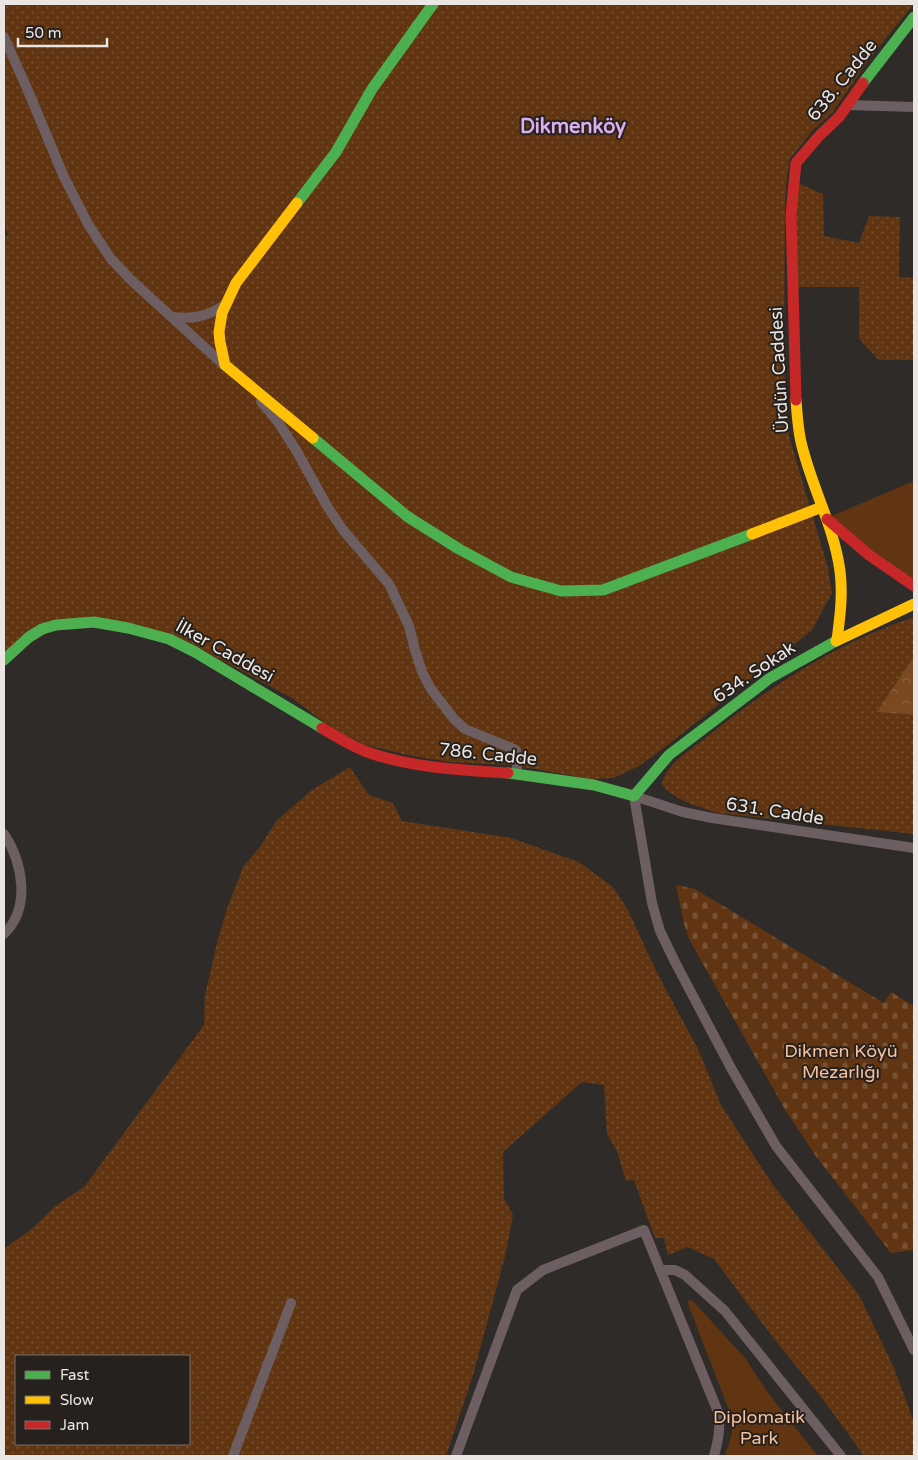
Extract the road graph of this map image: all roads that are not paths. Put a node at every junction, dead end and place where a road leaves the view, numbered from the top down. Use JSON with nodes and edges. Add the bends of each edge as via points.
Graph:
{"nodes":[{"id":1,"x":433,"y":4,"type":"edge"},
{"id":2,"x":914,"y":18,"type":"edge"},
{"id":3,"x":4,"y":37,"type":"edge"},
{"id":4,"x":848,"y":105,"type":"junction"},
{"id":5,"x":914,"y":107,"type":"edge"},
{"id":6,"x":796,"y":164,"type":"joint"},
{"id":7,"x":224,"y":305,"type":"junction"},
{"id":8,"x":172,"y":317,"type":"junction"},
{"id":9,"x":225,"y":366,"type":"junction"},
{"id":10,"x":822,"y":507,"type":"junction"},
{"id":11,"x":826,"y":518,"type":"junction"},
{"id":12,"x":914,"y":586,"type":"edge"},
{"id":13,"x":914,"y":604,"type":"edge"},
{"id":14,"x":836,"y":640,"type":"junction"},
{"id":15,"x":4,"y":660,"type":"edge"},
{"id":16,"x":340,"y":739,"type":"joint"},
{"id":17,"x":517,"y":773,"type":"junction"},
{"id":18,"x":634,"y":796,"type":"junction"},
{"id":19,"x":4,"y":834,"type":"edge"},
{"id":20,"x":914,"y":848,"type":"edge"},
{"id":21,"x":4,"y":934,"type":"edge"},
{"id":22,"x":660,"y":1270,"type":"junction"},
{"id":23,"x":292,"y":1303,"type":"dead end"},
{"id":24,"x":914,"y":1350,"type":"edge"},
{"id":25,"x":233,"y":1456,"type":"edge"},
{"id":26,"x":456,"y":1456,"type":"edge"},
{"id":27,"x":714,"y":1456,"type":"edge"},
{"id":28,"x":841,"y":1456,"type":"edge"}],
"edges":[{"from":1,"to":7,"type":"street","via":[[372,89],[336,152],[236,283]]},
{"from":2,"to":4,"type":"street","name":"638. Cadde"},
{"from":3,"to":8,"type":"street","via":[[64,177],[88,224],[111,259]]},
{"from":4,"to":5,"type":"street"},
{"from":4,"to":6,"type":"street","name":"638. Cadde"},
{"from":6,"to":10,"type":"street","name":"Ürdün Caddesi","via":[[791,214],[796,401],[801,442]]},
{"from":7,"to":8,"type":"street","via":[[196,318]]},
{"from":7,"to":9,"type":"street","via":[[219,334]]},
{"from":8,"to":9,"type":"street"},
{"from":9,"to":10,"type":"street","via":[[408,517],[511,577],[561,591],[603,590]]},
{"from":9,"to":17,"type":"street","via":[[264,404],[300,456],[343,530],[388,584],[410,626],[422,672],[431,689],[465,729],[516,750]]},
{"from":10,"to":11,"type":"street","name":"Ürdün Caddesi"},
{"from":11,"to":12,"type":"street","name":"Ürdün Caddesi","via":[[853,544]]},
{"from":11,"to":14,"type":"street","via":[[841,582]]},
{"from":13,"to":14,"type":"street","name":"634. Sokak"},
{"from":14,"to":18,"type":"street","name":"634. Sokak","via":[[770,678],[691,737],[669,755]]},
{"from":15,"to":16,"type":"street","name":"İlker Caddesi","via":[[29,637],[56,625],[94,622],[151,633],[195,652]]},
{"from":16,"to":17,"type":"street","name":"786. Cadde","via":[[370,753],[416,764],[455,770]]},
{"from":17,"to":18,"type":"street","name":"786. Cadde","via":[[594,785]]},
{"from":18,"to":20,"type":"street","name":"631. Cadde","via":[[712,818]]},
{"from":18,"to":24,"type":"street","via":[[652,903],[660,931],[675,962],[776,1146],[878,1277]]},
{"from":19,"to":21,"type":"street","via":[[17,862],[21,900],[18,915]]},
{"from":22,"to":26,"type":"street","via":[[644,1230],[543,1270],[517,1290]]},
{"from":22,"to":27,"type":"street","via":[[718,1412],[719,1438]]},
{"from":22,"to":28,"type":"street","via":[[675,1270],[685,1275],[725,1311]]},
{"from":23,"to":25,"type":"street"}]}
